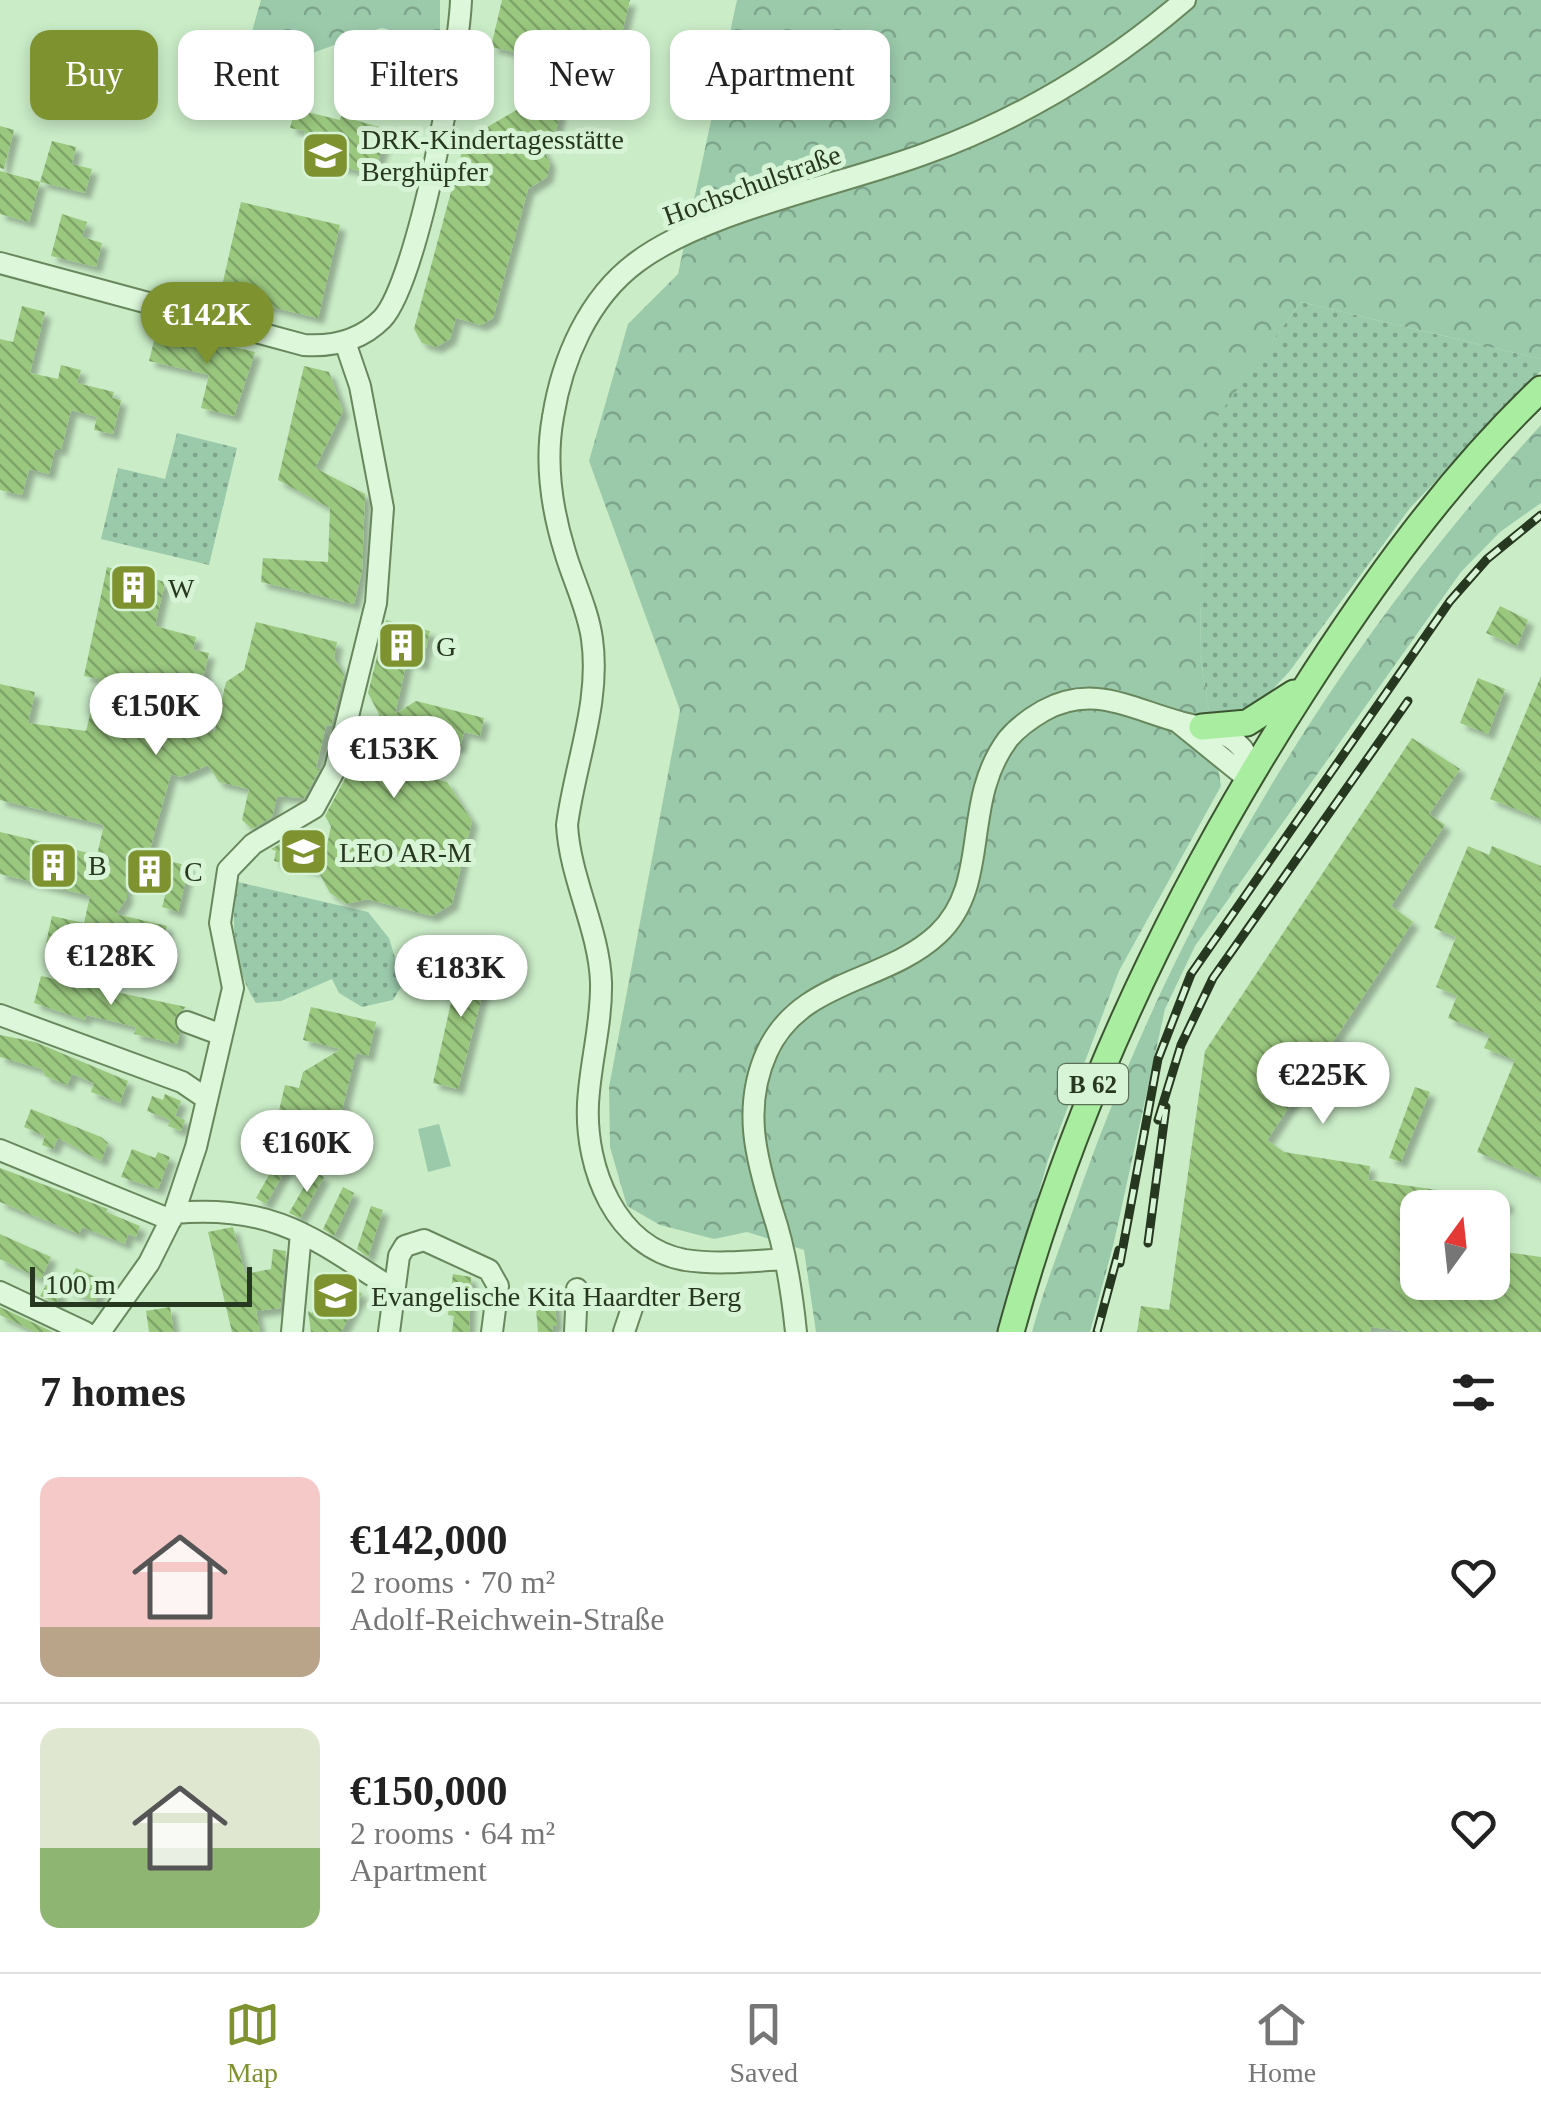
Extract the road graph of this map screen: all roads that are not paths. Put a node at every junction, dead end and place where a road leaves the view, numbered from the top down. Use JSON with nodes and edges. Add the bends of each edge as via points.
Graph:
{"nodes":[{"id":1,"x":461,"y":0,"type":"edge"},
{"id":2,"x":1185,"y":0,"type":"edge"},
{"id":3,"x":0,"y":263,"type":"edge"},
{"id":4,"x":345,"y":342,"type":"junction"},
{"id":5,"x":1541,"y":390,"type":"edge"},
{"id":6,"x":1310,"y":680,"type":"junction"},
{"id":7,"x":1190,"y":724,"type":"junction"},
{"id":8,"x":1247,"y":778,"type":"junction"},
{"id":9,"x":0,"y":1014,"type":"edge"},
{"id":10,"x":187,"y":1022,"type":"dead end"},
{"id":11,"x":222,"y":1035,"type":"junction"},
{"id":12,"x":207,"y":1099,"type":"junction"},
{"id":13,"x":0,"y":1150,"type":"edge"},
{"id":14,"x":173,"y":1216,"type":"junction"},
{"id":15,"x":301,"y":1233,"type":"junction"},
{"id":16,"x":785,"y":1259,"type":"junction"},
{"id":17,"x":393,"y":1289,"type":"junction"},
{"id":18,"x":576,"y":1289,"type":"dead end"},
{"id":19,"x":0,"y":1292,"type":"edge"},
{"id":20,"x":633,"y":1305,"type":"dead end"},
{"id":21,"x":85,"y":1332,"type":"edge"},
{"id":22,"x":100,"y":1332,"type":"edge"},
{"id":23,"x":292,"y":1332,"type":"edge"},
{"id":24,"x":389,"y":1332,"type":"edge"},
{"id":25,"x":492,"y":1332,"type":"edge"},
{"id":26,"x":575,"y":1332,"type":"edge"},
{"id":27,"x":624,"y":1332,"type":"edge"},
{"id":28,"x":796,"y":1332,"type":"edge"},
{"id":29,"x":1010,"y":1332,"type":"edge"}],
"edges":[{"from":1,"to":4,"type":"street","via":[[446,102],[404,282],[382,319]]},
{"from":2,"to":16,"type":"street","name":"Hochschulstraße","via":[[1114,58],[999,122],[688,234],[637,262],[602,296],[560,376],[550,444],[554,504],[592,636],[594,669],[567,825],[601,978],[588,1110],[596,1169],[617,1215],[651,1247],[711,1262]]},
{"from":3,"to":4,"type":"street","via":[[294,342]]},
{"from":4,"to":11,"type":"street","via":[[383,508],[376,603],[334,769],[314,808],[253,844],[228,870],[212,922],[233,988]]},
{"from":5,"to":6,"type":"main road","number":"B 62","via":[[1407,541]]},
{"from":6,"to":7,"type":"main road","via":[[1262,717]]},
{"from":6,"to":8,"type":"main road","number":"B 62"},
{"from":7,"to":8,"type":"street"},
{"from":7,"to":16,"type":"street","via":[[1096,697],[1062,701],[1035,716],[991,764],[977,804],[969,877],[959,907],[936,936],[811,1000],[784,1022],[766,1053],[752,1126],[756,1164]]},
{"from":8,"to":29,"type":"main road","number":"B 62","via":[[1172,912],[1105,1056]]},
{"from":9,"to":12,"type":"street","via":[[182,1082]]},
{"from":10,"to":11,"type":"street"},
{"from":11,"to":12,"type":"street"},
{"from":12,"to":14,"type":"street"},
{"from":13,"to":14,"type":"street"},
{"from":14,"to":15,"type":"street","via":[[231,1209]]},
{"from":14,"to":22,"type":"street"},
{"from":15,"to":17,"type":"street"},
{"from":15,"to":23,"type":"street"},
{"from":16,"to":28,"type":"street"},
{"from":17,"to":24,"type":"street"},
{"from":17,"to":25,"type":"street","via":[[406,1246],[424,1240],[441,1245],[489,1270],[498,1286]]},
{"from":18,"to":26,"type":"street"},
{"from":19,"to":21,"type":"street"},
{"from":20,"to":27,"type":"street"}]}
